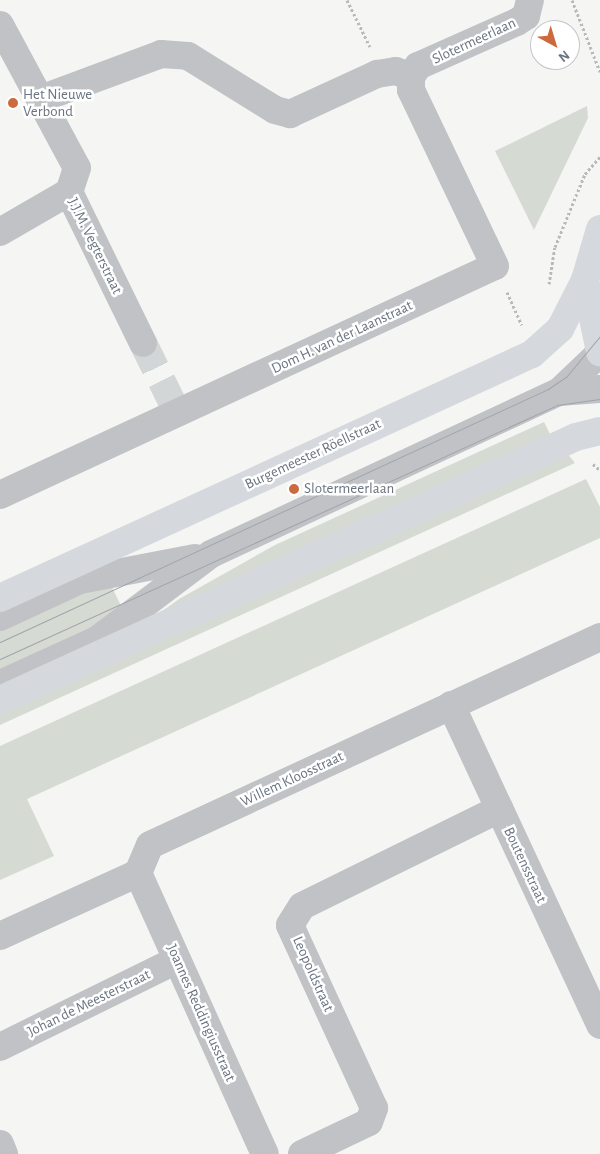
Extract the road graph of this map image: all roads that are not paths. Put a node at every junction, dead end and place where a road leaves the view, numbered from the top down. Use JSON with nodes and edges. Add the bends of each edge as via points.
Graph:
{"nodes":[{"id":1,"x":530,"y":0,"type":"edge"},
{"id":2,"x":0,"y":25,"type":"edge"},
{"id":3,"x":410,"y":77,"type":"junction"},
{"id":4,"x":43,"y":98,"type":"junction"},
{"id":5,"x":69,"y":192,"type":"junction"},
{"id":6,"x":600,"y":230,"type":"edge"},
{"id":7,"x":0,"y":232,"type":"edge"},
{"id":8,"x":585,"y":280,"type":"junction"},
{"id":9,"x":143,"y":343,"type":"tunnel mouth"},
{"id":10,"x":600,"y":352,"type":"edge"},
{"id":11,"x":600,"y":389,"type":"edge"},
{"id":12,"x":559,"y":392,"type":"junction"},
{"id":13,"x":600,"y":431,"type":"edge"},
{"id":14,"x":0,"y":495,"type":"edge"},
{"id":15,"x":211,"y":554,"type":"junction"},
{"id":16,"x":6,"y":604,"type":"edge"},
{"id":17,"x":600,"y":637,"type":"edge"},
{"id":18,"x":0,"y":684,"type":"edge"},
{"id":19,"x":0,"y":700,"type":"edge"},
{"id":20,"x":451,"y":705,"type":"junction"},
{"id":21,"x":499,"y":809,"type":"junction"},
{"id":22,"x":138,"y":873,"type":"junction"},
{"id":23,"x":0,"y":936,"type":"edge"},
{"id":24,"x":177,"y":960,"type":"junction"},
{"id":25,"x":600,"y":1023,"type":"edge"},
{"id":26,"x":0,"y":1046,"type":"edge"},
{"id":27,"x":0,"y":1144,"type":"edge"},
{"id":28,"x":4,"y":1154,"type":"edge"},
{"id":29,"x":265,"y":1154,"type":"edge"},
{"id":30,"x":302,"y":1154,"type":"edge"}],
"edges":[{"from":1,"to":3,"type":"street","name":"Slotermeerlaan","via":[[526,16],[517,22],[418,66]]},
{"from":2,"to":4,"type":"street"},
{"from":3,"to":4,"type":"street","via":[[396,71],[377,74],[290,114],[275,110],[188,56],[161,54]]},
{"from":3,"to":14,"type":"street","name":"Dom H. van der Laanstraat","via":[[411,90],[495,266]]},
{"from":4,"to":5,"type":"street","via":[[77,168]]},
{"from":5,"to":7,"type":"street","name":"J.J.M. Vegterstraat"},
{"from":5,"to":9,"type":"street","name":"J.J.M. Vegterstraat"},
{"from":6,"to":8,"type":"main road","name":"Burgemeester Röellstraat"},
{"from":8,"to":10,"type":"main road"},
{"from":8,"to":16,"type":"main road","name":"Burgemeester Röellstraat","via":[[560,329],[532,354]]},
{"from":10,"to":12,"type":"street","name":"Burgemeester Röellstraat"},
{"from":11,"to":12,"type":"street","name":"Burgemeester Röellstraat"},
{"from":12,"to":15,"type":"street","name":"Burgemeester Röellstraat"},
{"from":13,"to":19,"type":"main road","via":[[576,437]]},
{"from":15,"to":16,"type":"street","name":"Burgemeester Röellstraat","via":[[80,580]]},
{"from":15,"to":18,"type":"street","name":"Burgemeester Röellstraat","via":[[97,640]]},
{"from":17,"to":20,"type":"street","name":"Willem Kloosstraat"},
{"from":20,"to":21,"type":"street","name":"Boutensstraat"},
{"from":20,"to":22,"type":"street","name":"Willem Kloosstraat","via":[[150,845]]},
{"from":21,"to":25,"type":"street","name":"Boutensstraat"},
{"from":21,"to":30,"type":"street","name":"Leopoldstraat","via":[[302,906],[290,925],[374,1108],[369,1122]]},
{"from":22,"to":23,"type":"street"},
{"from":22,"to":24,"type":"street","name":"Joannes Reddingiusstraat"},
{"from":24,"to":26,"type":"street","name":"Johan de Meesterstraat"},
{"from":24,"to":29,"type":"street","name":"Joannes Reddingiusstraat"},
{"from":27,"to":28,"type":"street"}]}
